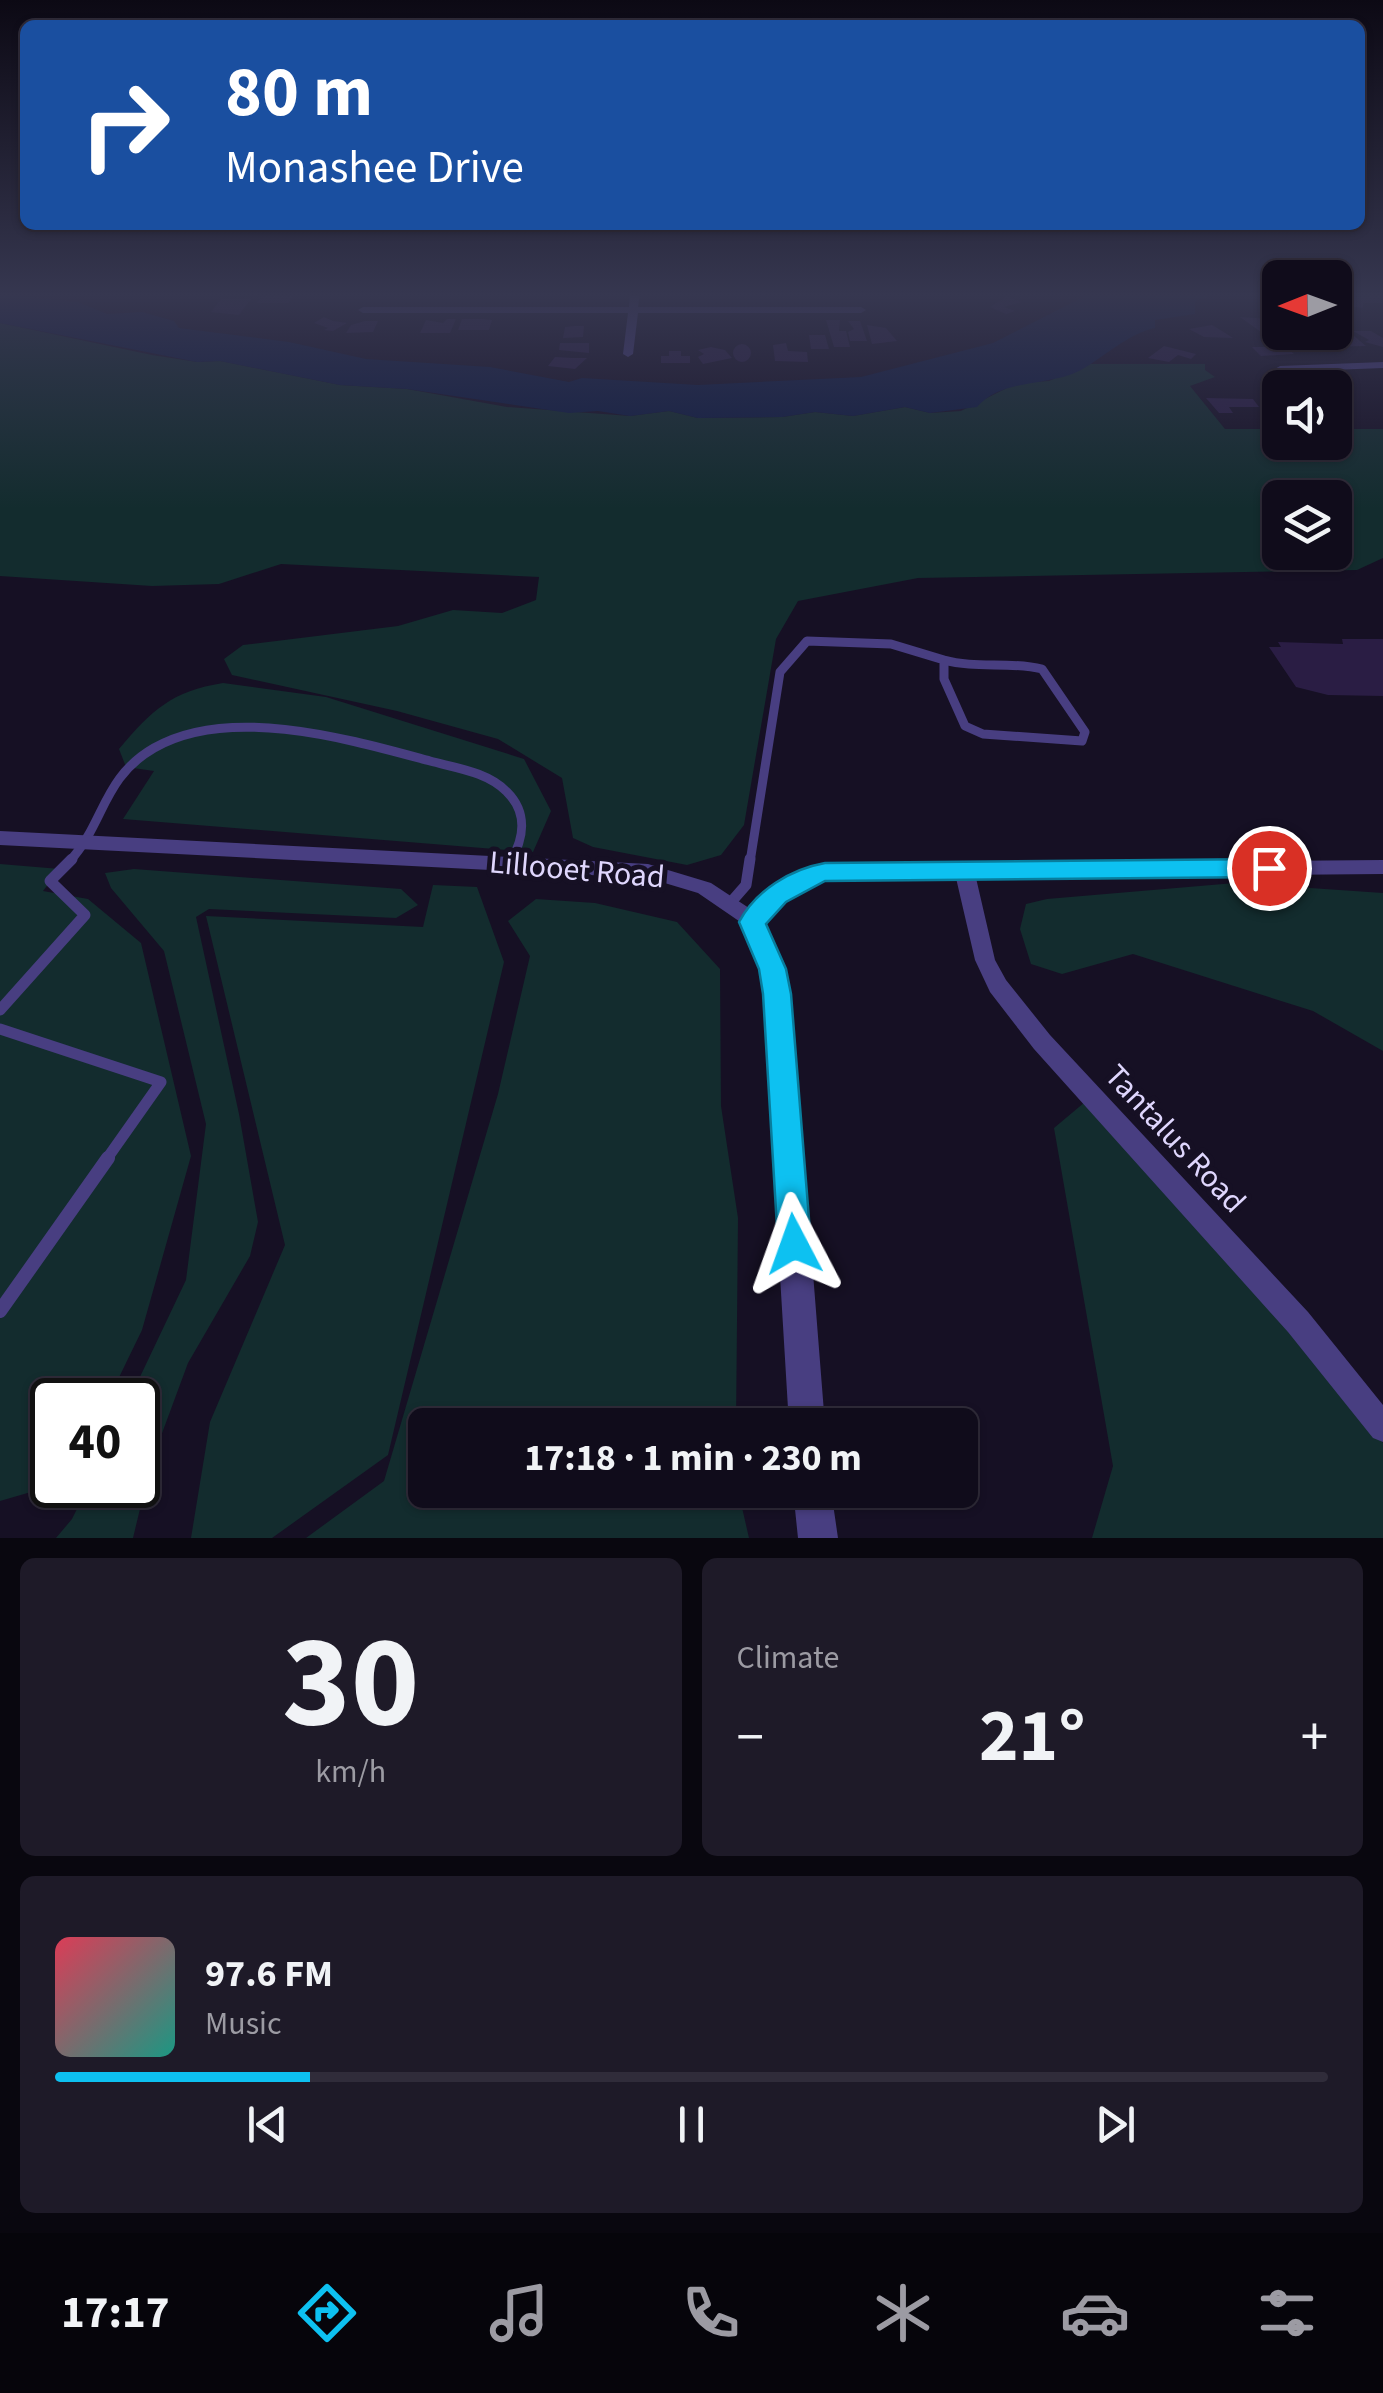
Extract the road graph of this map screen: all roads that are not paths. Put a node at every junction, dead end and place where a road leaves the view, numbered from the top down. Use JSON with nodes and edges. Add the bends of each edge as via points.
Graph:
{"nodes":[{"id":1,"x":1363,"y":366,"type":"edge"},
{"id":2,"x":1280,"y":369,"type":"dead end"},
{"id":3,"x":944,"y":656,"type":"junction"},
{"id":4,"x":0,"y":838,"type":"edge"},
{"id":5,"x":84,"y":844,"type":"junction"},
{"id":6,"x":509,"y":864,"type":"junction"},
{"id":7,"x":1383,"y":867,"type":"edge"},
{"id":8,"x":964,"y":870,"type":"junction"},
{"id":9,"x":742,"y":911,"type":"junction"},
{"id":10,"x":0,"y":1010,"type":"edge"},
{"id":11,"x":0,"y":1029,"type":"edge"},
{"id":12,"x":0,"y":1311,"type":"edge"},
{"id":13,"x":806,"y":1408,"type":"edge"},
{"id":14,"x":1383,"y":1428,"type":"edge"},
{"id":15,"x":814,"y":1508,"type":"edge"},
{"id":16,"x":818,"y":1538,"type":"edge"}],
"edges":[{"from":1,"to":2,"type":"street"},
{"from":3,"to":3,"type":"lane","via":[[959,664],[1015,662],[1042,669],[1086,732],[1082,741],[983,734],[965,726],[944,679]]},
{"from":3,"to":9,"type":"lane","via":[[891,644],[807,641],[780,672]]},
{"from":4,"to":5,"type":"street","name":"Lillooet Road"},
{"from":5,"to":6,"type":"street","name":"Lillooet Road"},
{"from":5,"to":6,"type":"lane","via":[[101,798],[144,755],[200,732],[290,730],[497,782],[523,812],[520,849]]},
{"from":5,"to":10,"type":"lane","via":[[50,881],[85,914]]},
{"from":6,"to":9,"type":"street","name":"Lillooet Road","via":[[664,874]]},
{"from":7,"to":8,"type":"street"},
{"from":8,"to":9,"type":"street","via":[[808,875]]},
{"from":8,"to":14,"type":"street","name":"Tantalus Road","via":[[985,960],[998,986],[1298,1322]]},
{"from":9,"to":13,"type":"street","via":[[773,969],[777,994]]},
{"from":11,"to":12,"type":"lane","via":[[161,1082]]},
{"from":15,"to":16,"type":"street"}]}
